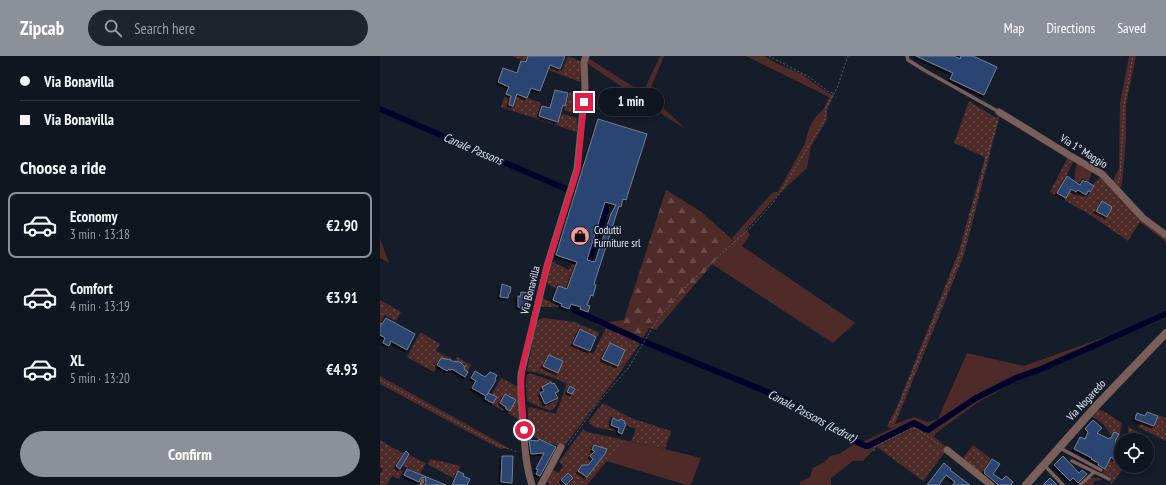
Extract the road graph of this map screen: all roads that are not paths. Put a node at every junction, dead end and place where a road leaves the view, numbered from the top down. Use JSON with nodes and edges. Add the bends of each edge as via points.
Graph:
{"nodes":[{"id":1,"x":586,"y":56,"type":"edge"},
{"id":2,"x":907,"y":56,"type":"edge"},
{"id":3,"x":999,"y":112,"type":"joint"},
{"id":4,"x":1166,"y":235,"type":"edge"},
{"id":5,"x":1166,"y":333,"type":"edge"},
{"id":6,"x":564,"y":447,"type":"road end"},
{"id":7,"x":1060,"y":447,"type":"junction"},
{"id":8,"x":947,"y":450,"type":"road end"},
{"id":9,"x":1072,"y":461,"type":"dead end"},
{"id":10,"x":1044,"y":465,"type":"junction"},
{"id":11,"x":1101,"y":470,"type":"dead end"},
{"id":12,"x":1094,"y":472,"type":"junction"},
{"id":13,"x":1108,"y":479,"type":"dead end"},
{"id":14,"x":423,"y":480,"type":"dead end"},
{"id":15,"x":421,"y":485,"type":"edge"},
{"id":16,"x":532,"y":485,"type":"edge"},
{"id":17,"x":541,"y":485,"type":"edge"},
{"id":18,"x":991,"y":485,"type":"edge"},
{"id":19,"x":1026,"y":485,"type":"edge"},
{"id":20,"x":1063,"y":485,"type":"edge"},
{"id":21,"x":1080,"y":485,"type":"edge"}],
"edges":[{"from":1,"to":16,"type":"street","name":"Via Bonavilla","via":[[578,169],[547,266],[521,374],[526,455]]},
{"from":2,"to":3,"type":"lane","via":[[908,60],[924,70]]},
{"from":3,"to":4,"type":"street","name":"Via 1° Maggio","via":[[1102,174],[1143,218]]},
{"from":5,"to":7,"type":"street","name":"Via Nogaredo"},
{"from":6,"to":17,"type":"street"},
{"from":7,"to":10,"type":"street","name":"Via Nogaredo"},
{"from":7,"to":11,"type":"lane"},
{"from":8,"to":18,"type":"street"},
{"from":9,"to":12,"type":"lane"},
{"from":10,"to":19,"type":"street","name":"Via Nogaredo"},
{"from":10,"to":20,"type":"lane"},
{"from":12,"to":13,"type":"lane"},
{"from":12,"to":21,"type":"lane"},
{"from":14,"to":15,"type":"lane"}]}
